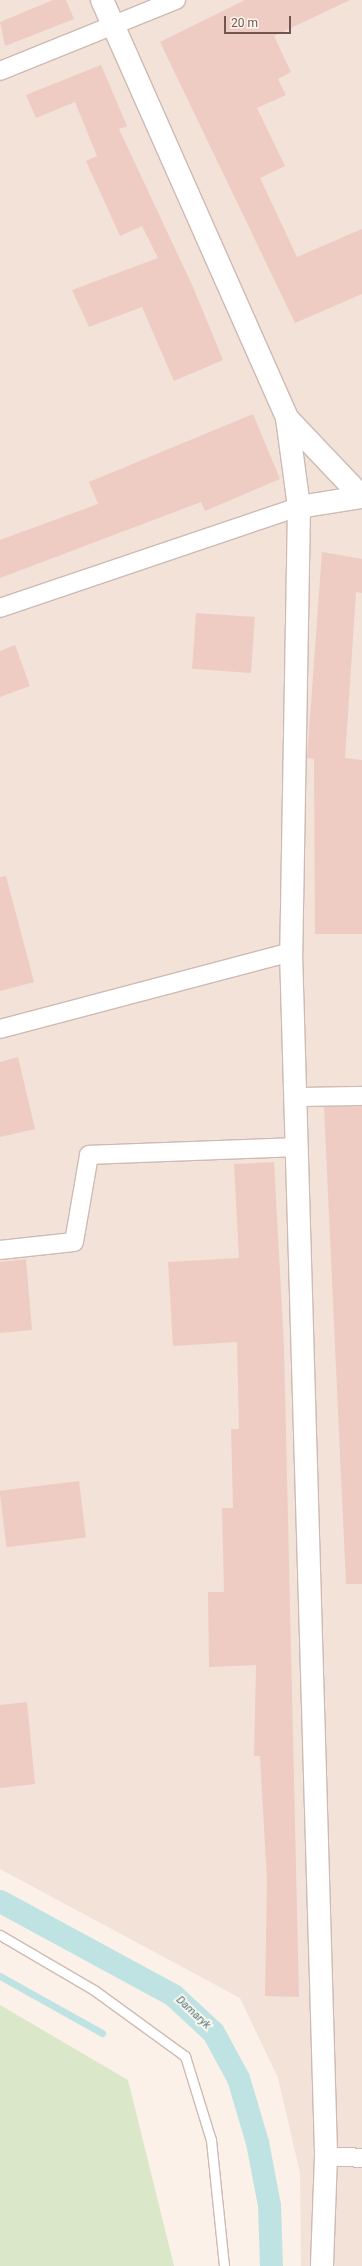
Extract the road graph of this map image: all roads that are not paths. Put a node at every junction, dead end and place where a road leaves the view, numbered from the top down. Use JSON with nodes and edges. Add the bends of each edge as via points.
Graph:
{"nodes":[{"id":1,"x":102,"y":0,"type":"edge"},
{"id":2,"x":176,"y":0,"type":"edge"},
{"id":3,"x":113,"y":28,"type":"junction"},
{"id":4,"x":0,"y":71,"type":"edge"},
{"id":5,"x":287,"y":418,"type":"junction"},
{"id":6,"x":362,"y":497,"type":"edge"},
{"id":7,"x":299,"y":507,"type":"junction"},
{"id":8,"x":0,"y":608,"type":"edge"},
{"id":9,"x":291,"y":952,"type":"junction"},
{"id":10,"x":0,"y":1029,"type":"edge"},
{"id":11,"x":362,"y":1096,"type":"edge"},
{"id":12,"x":295,"y":1097,"type":"junction"},
{"id":13,"x":296,"y":1147,"type":"junction"},
{"id":14,"x":0,"y":1250,"type":"edge"},
{"id":15,"x":0,"y":1935,"type":"edge"},
{"id":16,"x":326,"y":2156,"type":"junction"},
{"id":17,"x":362,"y":2158,"type":"edge"},
{"id":18,"x":224,"y":2266,"type":"edge"},
{"id":19,"x":322,"y":2266,"type":"edge"}],
"edges":[{"from":1,"to":3,"type":"main road"},
{"from":2,"to":3,"type":"street"},
{"from":3,"to":4,"type":"street"},
{"from":3,"to":5,"type":"main road"},
{"from":5,"to":6,"type":"main road"},
{"from":5,"to":7,"type":"main road"},
{"from":6,"to":7,"type":"main road"},
{"from":7,"to":8,"type":"street"},
{"from":7,"to":9,"type":"main road"},
{"from":9,"to":10,"type":"street"},
{"from":9,"to":12,"type":"main road"},
{"from":11,"to":12,"type":"street"},
{"from":12,"to":13,"type":"main road"},
{"from":13,"to":14,"type":"street","via":[[89,1155],[74,1242]]},
{"from":13,"to":16,"type":"main road"},
{"from":15,"to":18,"type":"lane","via":[[94,1990],[185,2056],[211,2140]]},
{"from":16,"to":17,"type":"street"},
{"from":16,"to":19,"type":"main road"}]}
